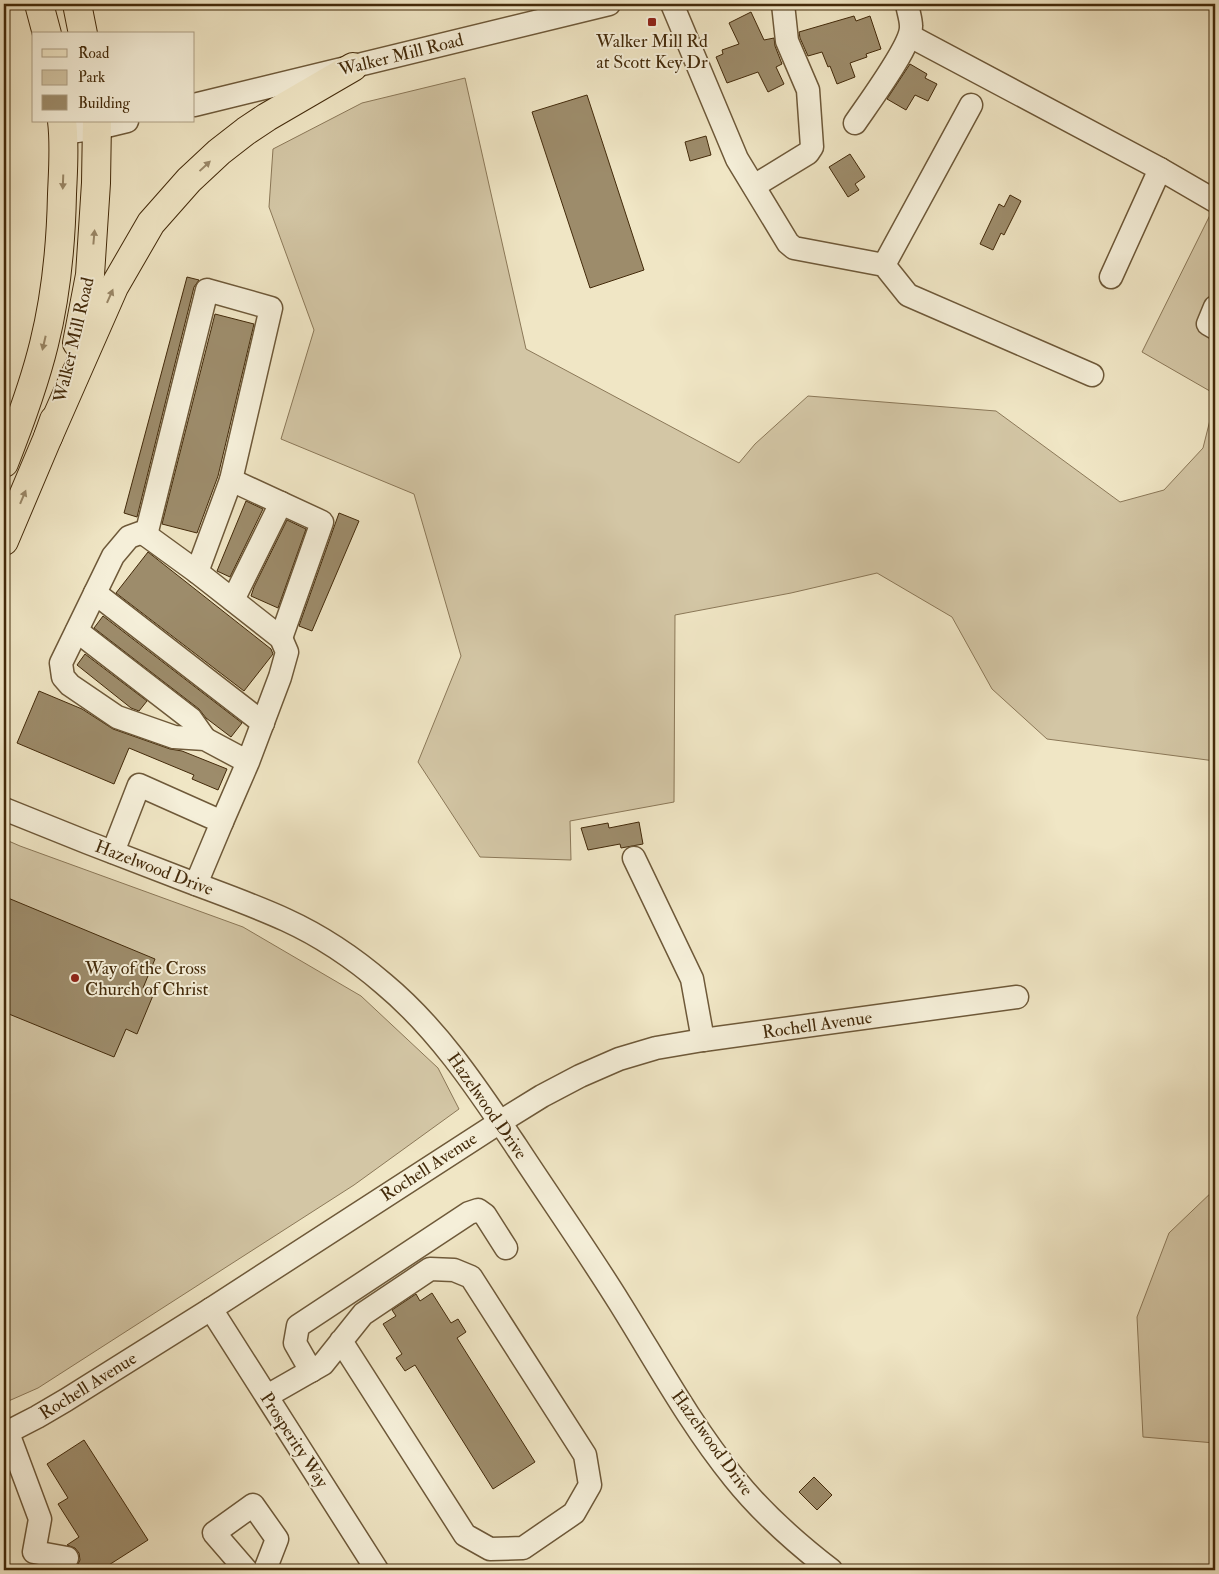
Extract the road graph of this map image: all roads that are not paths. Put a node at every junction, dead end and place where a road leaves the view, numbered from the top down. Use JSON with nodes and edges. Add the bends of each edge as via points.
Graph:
{"nodes":[{"id":1,"x":39,"y":4,"type":"edge"},
{"id":2,"x":77,"y":4,"type":"edge"},
{"id":3,"x":609,"y":4,"type":"edge"},
{"id":4,"x":672,"y":4,"type":"edge"},
{"id":5,"x":783,"y":4,"type":"edge"},
{"id":6,"x":907,"y":4,"type":"edge"},
{"id":7,"x":46,"y":32,"type":"edge"},
{"id":8,"x":83,"y":32,"type":"edge"},
{"id":9,"x":910,"y":36,"type":"junction"},
{"id":10,"x":353,"y":67,"type":"junction"},
{"id":11,"x":195,"y":105,"type":"edge"},
{"id":12,"x":970,"y":105,"type":"dead end"},
{"id":13,"x":120,"y":122,"type":"edge"},
{"id":14,"x":855,"y":123,"type":"dead end"},
{"id":15,"x":97,"y":125,"type":"edge"},
{"id":16,"x":62,"y":127,"type":"edge"},
{"id":17,"x":1160,"y":169,"type":"junction"},
{"id":18,"x":754,"y":186,"type":"junction"},
{"id":19,"x":1215,"y":201,"type":"edge"},
{"id":20,"x":884,"y":265,"type":"junction"},
{"id":21,"x":1112,"y":277,"type":"dead end"},
{"id":22,"x":1215,"y":308,"type":"edge"},
{"id":23,"x":1215,"y":328,"type":"edge"},
{"id":24,"x":1092,"y":375,"type":"dead end"},
{"id":25,"x":48,"y":437,"type":"junction"},
{"id":26,"x":4,"y":464,"type":"edge"},
{"id":27,"x":231,"y":480,"type":"junction"},
{"id":28,"x":281,"y":503,"type":"junction"},
{"id":29,"x":146,"y":535,"type":"junction"},
{"id":30,"x":4,"y":541,"type":"edge"},
{"id":31,"x":197,"y":572,"type":"junction"},
{"id":32,"x":95,"y":593,"type":"junction"},
{"id":33,"x":233,"y":600,"type":"junction"},
{"id":34,"x":77,"y":631,"type":"junction"},
{"id":35,"x":281,"y":638,"type":"junction"},
{"id":36,"x":263,"y":722,"type":"junction"},
{"id":37,"x":205,"y":739,"type":"junction"},
{"id":38,"x":248,"y":762,"type":"junction"},
{"id":39,"x":4,"y":809,"type":"edge"},
{"id":40,"x":222,"y":822,"type":"junction"},
{"id":41,"x":112,"y":852,"type":"junction"},
{"id":42,"x":634,"y":858,"type":"dead end"},
{"id":43,"x":196,"y":884,"type":"junction"},
{"id":44,"x":1017,"y":997,"type":"dead end"},
{"id":45,"x":703,"y":1040,"type":"junction"},
{"id":46,"x":500,"y":1122,"type":"junction"},
{"id":47,"x":506,"y":1248,"type":"dead end"},
{"id":48,"x":211,"y":1309,"type":"junction"},
{"id":49,"x":341,"y":1341,"type":"junction"},
{"id":50,"x":311,"y":1371,"type":"junction"},
{"id":51,"x":267,"y":1396,"type":"junction"},
{"id":52,"x":6,"y":1434,"type":"edge"},
{"id":53,"x":68,"y":1558,"type":"dead end"},
{"id":54,"x":246,"y":1570,"type":"edge"},
{"id":55,"x":265,"y":1570,"type":"edge"},
{"id":56,"x":377,"y":1570,"type":"edge"},
{"id":57,"x":831,"y":1570,"type":"edge"}],
"edges":[{"from":1,"to":7,"type":"main road"},
{"from":2,"to":8,"type":"main road"},
{"from":3,"to":10,"type":"street","name":"Walker Mill Road"},
{"from":4,"to":18,"type":"street","via":[[737,159]]},
{"from":5,"to":18,"type":"street","via":[[787,41],[808,90],[812,146],[808,153]]},
{"from":6,"to":9,"type":"street"},
{"from":9,"to":14,"type":"street"},
{"from":9,"to":17,"type":"street"},
{"from":10,"to":11,"type":"street","name":"Walker Mill Road"},
{"from":25,"to":10,"type":"main road","one_way":true,"via":[[114,287],[151,223],[189,180],[246,131]]},
{"from":12,"to":20,"type":"street"},
{"from":13,"to":15,"type":"street","name":"Walker Mill Road"},
{"from":15,"to":16,"type":"street","name":"Walker Mill Road"},
{"from":25,"to":15,"type":"main road","name":"Walker Mill Road","one_way":true,"via":[[79,338],[90,275]]},
{"from":16,"to":26,"type":"main road","name":"Walker Mill Road","one_way":true,"via":[[61,223],[46,335],[23,415]]},
{"from":17,"to":19,"type":"street"},
{"from":17,"to":21,"type":"street"},
{"from":18,"to":20,"type":"street","via":[[788,244],[794,248]]},
{"from":20,"to":24,"type":"street","via":[[908,295]]},
{"from":22,"to":23,"type":"street","via":[[1208,324]]},
{"from":30,"to":25,"type":"main road","name":"Walker Mill Road","one_way":true},
{"from":27,"to":28,"type":"street"},
{"from":27,"to":29,"type":"street","via":[[272,308],[207,290]]},
{"from":27,"to":31,"type":"street"},
{"from":28,"to":33,"type":"street"},
{"from":28,"to":35,"type":"street","via":[[322,522]]},
{"from":29,"to":31,"type":"street"},
{"from":29,"to":32,"type":"street","via":[[140,533],[129,538],[114,556]]},
{"from":31,"to":33,"type":"street"},
{"from":32,"to":34,"type":"street"},
{"from":32,"to":36,"type":"street"},
{"from":33,"to":35,"type":"street"},
{"from":34,"to":37,"type":"street","via":[[191,719]]},
{"from":34,"to":37,"type":"street","via":[[61,663],[63,677],[70,685],[117,717],[174,737]]},
{"from":35,"to":36,"type":"street","via":[[287,652]]},
{"from":36,"to":38,"type":"street"},
{"from":37,"to":38,"type":"street"},
{"from":38,"to":40,"type":"street"},
{"from":39,"to":41,"type":"street","name":"Hazelwood Drive"},
{"from":40,"to":41,"type":"street","via":[[139,785]]},
{"from":40,"to":43,"type":"street"},
{"from":41,"to":43,"type":"street","name":"Hazelwood Drive"},
{"from":42,"to":45,"type":"street","via":[[692,978]]},
{"from":43,"to":46,"type":"street","name":"Hazelwood Drive","via":[[289,921],[369,972],[425,1022],[480,1091]]},
{"from":44,"to":45,"type":"street","name":"Rochell Avenue"},
{"from":45,"to":46,"type":"street","name":"Rochell Avenue","via":[[619,1058],[542,1096]]},
{"from":46,"to":48,"type":"street","name":"Rochell Avenue"},
{"from":46,"to":57,"type":"street","name":"Hazelwood Drive","via":[[719,1459],[775,1522]]},
{"from":47,"to":50,"type":"street","via":[[485,1215],[478,1210],[469,1212],[298,1326],[296,1342]]},
{"from":48,"to":51,"type":"street","name":"Prosperity Way"},
{"from":48,"to":52,"type":"street","name":"Rochell Avenue"},
{"from":49,"to":49,"type":"street","via":[[363,1314],[430,1269],[454,1270],[471,1277],[584,1455],[590,1485],[574,1513],[523,1548],[490,1549],[465,1535]]},
{"from":49,"to":50,"type":"street","via":[[323,1364]]},
{"from":50,"to":51,"type":"street"},
{"from":51,"to":56,"type":"street","name":"Prosperity Way"},
{"from":52,"to":53,"type":"street","via":[[40,1519],[34,1552]]},
{"from":54,"to":55,"type":"street","via":[[214,1533],[253,1504],[277,1539]]}]}
